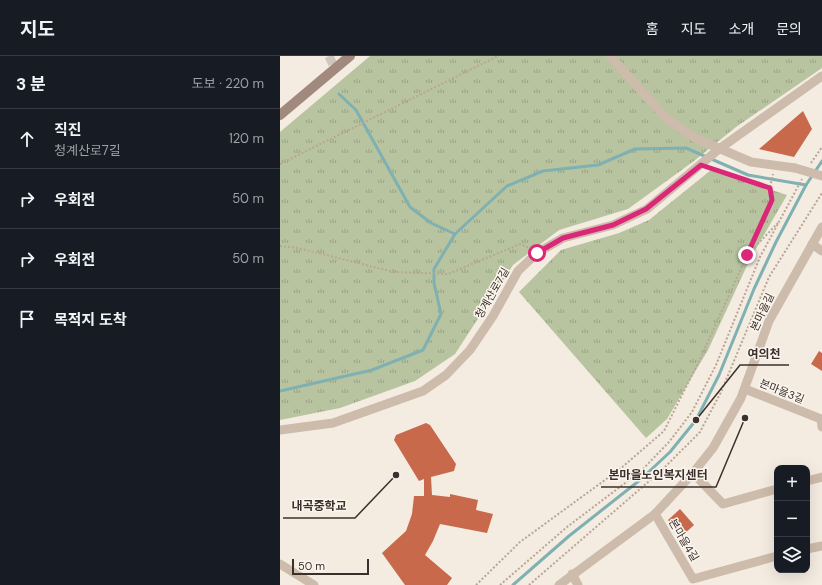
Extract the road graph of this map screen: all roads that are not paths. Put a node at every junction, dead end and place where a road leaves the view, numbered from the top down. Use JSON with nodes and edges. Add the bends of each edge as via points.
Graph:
{"nodes":[{"id":1,"x":350,"y":56,"type":"edge"},
{"id":2,"x":610,"y":56,"type":"edge"},
{"id":3,"x":822,"y":76,"type":"edge"},
{"id":4,"x":280,"y":115,"type":"edge"},
{"id":5,"x":717,"y":151,"type":"junction"},
{"id":6,"x":822,"y":176,"type":"edge"},
{"id":7,"x":822,"y":227,"type":"edge"},
{"id":8,"x":812,"y":244,"type":"junction"},
{"id":9,"x":822,"y":251,"type":"edge"},
{"id":10,"x":747,"y":390,"type":"junction"},
{"id":11,"x":822,"y":421,"type":"edge"},
{"id":12,"x":280,"y":430,"type":"edge"},
{"id":13,"x":693,"y":473,"type":"junction"},
{"id":14,"x":822,"y":477,"type":"edge"},
{"id":15,"x":810,"y":480,"type":"edge"},
{"id":16,"x":774,"y":490,"type":"edge"},
{"id":17,"x":655,"y":514,"type":"junction"},
{"id":18,"x":822,"y":546,"type":"edge"},
{"id":19,"x":810,"y":548,"type":"edge"},
{"id":20,"x":774,"y":557,"type":"edge"},
{"id":21,"x":280,"y":564,"type":"edge"},
{"id":22,"x":572,"y":574,"type":"junction"},
{"id":23,"x":691,"y":582,"type":"edge"},
{"id":24,"x":314,"y":585,"type":"edge"},
{"id":25,"x":559,"y":585,"type":"edge"},
{"id":26,"x":578,"y":585,"type":"edge"}],
"edges":[{"from":1,"to":4,"type":"main road"},
{"from":2,"to":5,"type":"street","via":[[666,119]]},
{"from":3,"to":5,"type":"street","name":"청계산로7길"},
{"from":5,"to":6,"type":"street","bridge":true,"via":[[751,162],[795,168]]},
{"from":5,"to":12,"type":"street","name":"청계산로7길","via":[[646,209],[613,225],[563,238],[537,253],[518,271],[494,316],[470,350],[446,375],[423,391],[333,423]]},
{"from":7,"to":8,"type":"street","name":"본마을길"},
{"from":8,"to":9,"type":"street"},
{"from":8,"to":10,"type":"street","name":"본마을길","via":[[769,321]]},
{"from":10,"to":11,"type":"street","name":"본마을3길"},
{"from":10,"to":13,"type":"street","name":"본마을길","via":[[713,448]]},
{"from":13,"to":16,"type":"street","via":[[723,504]]},
{"from":13,"to":17,"type":"street","name":"본마을길"},
{"from":14,"to":15,"type":"street"},
{"from":17,"to":22,"type":"street","name":"본마을길"},
{"from":17,"to":23,"type":"street","name":"본마을4길"},
{"from":18,"to":19,"type":"street"},
{"from":20,"to":23,"type":"street","name":"본마을4길","via":[[706,575]]},
{"from":21,"to":24,"type":"street"},
{"from":22,"to":25,"type":"street","name":"본마을길"},
{"from":22,"to":26,"type":"street"}]}
